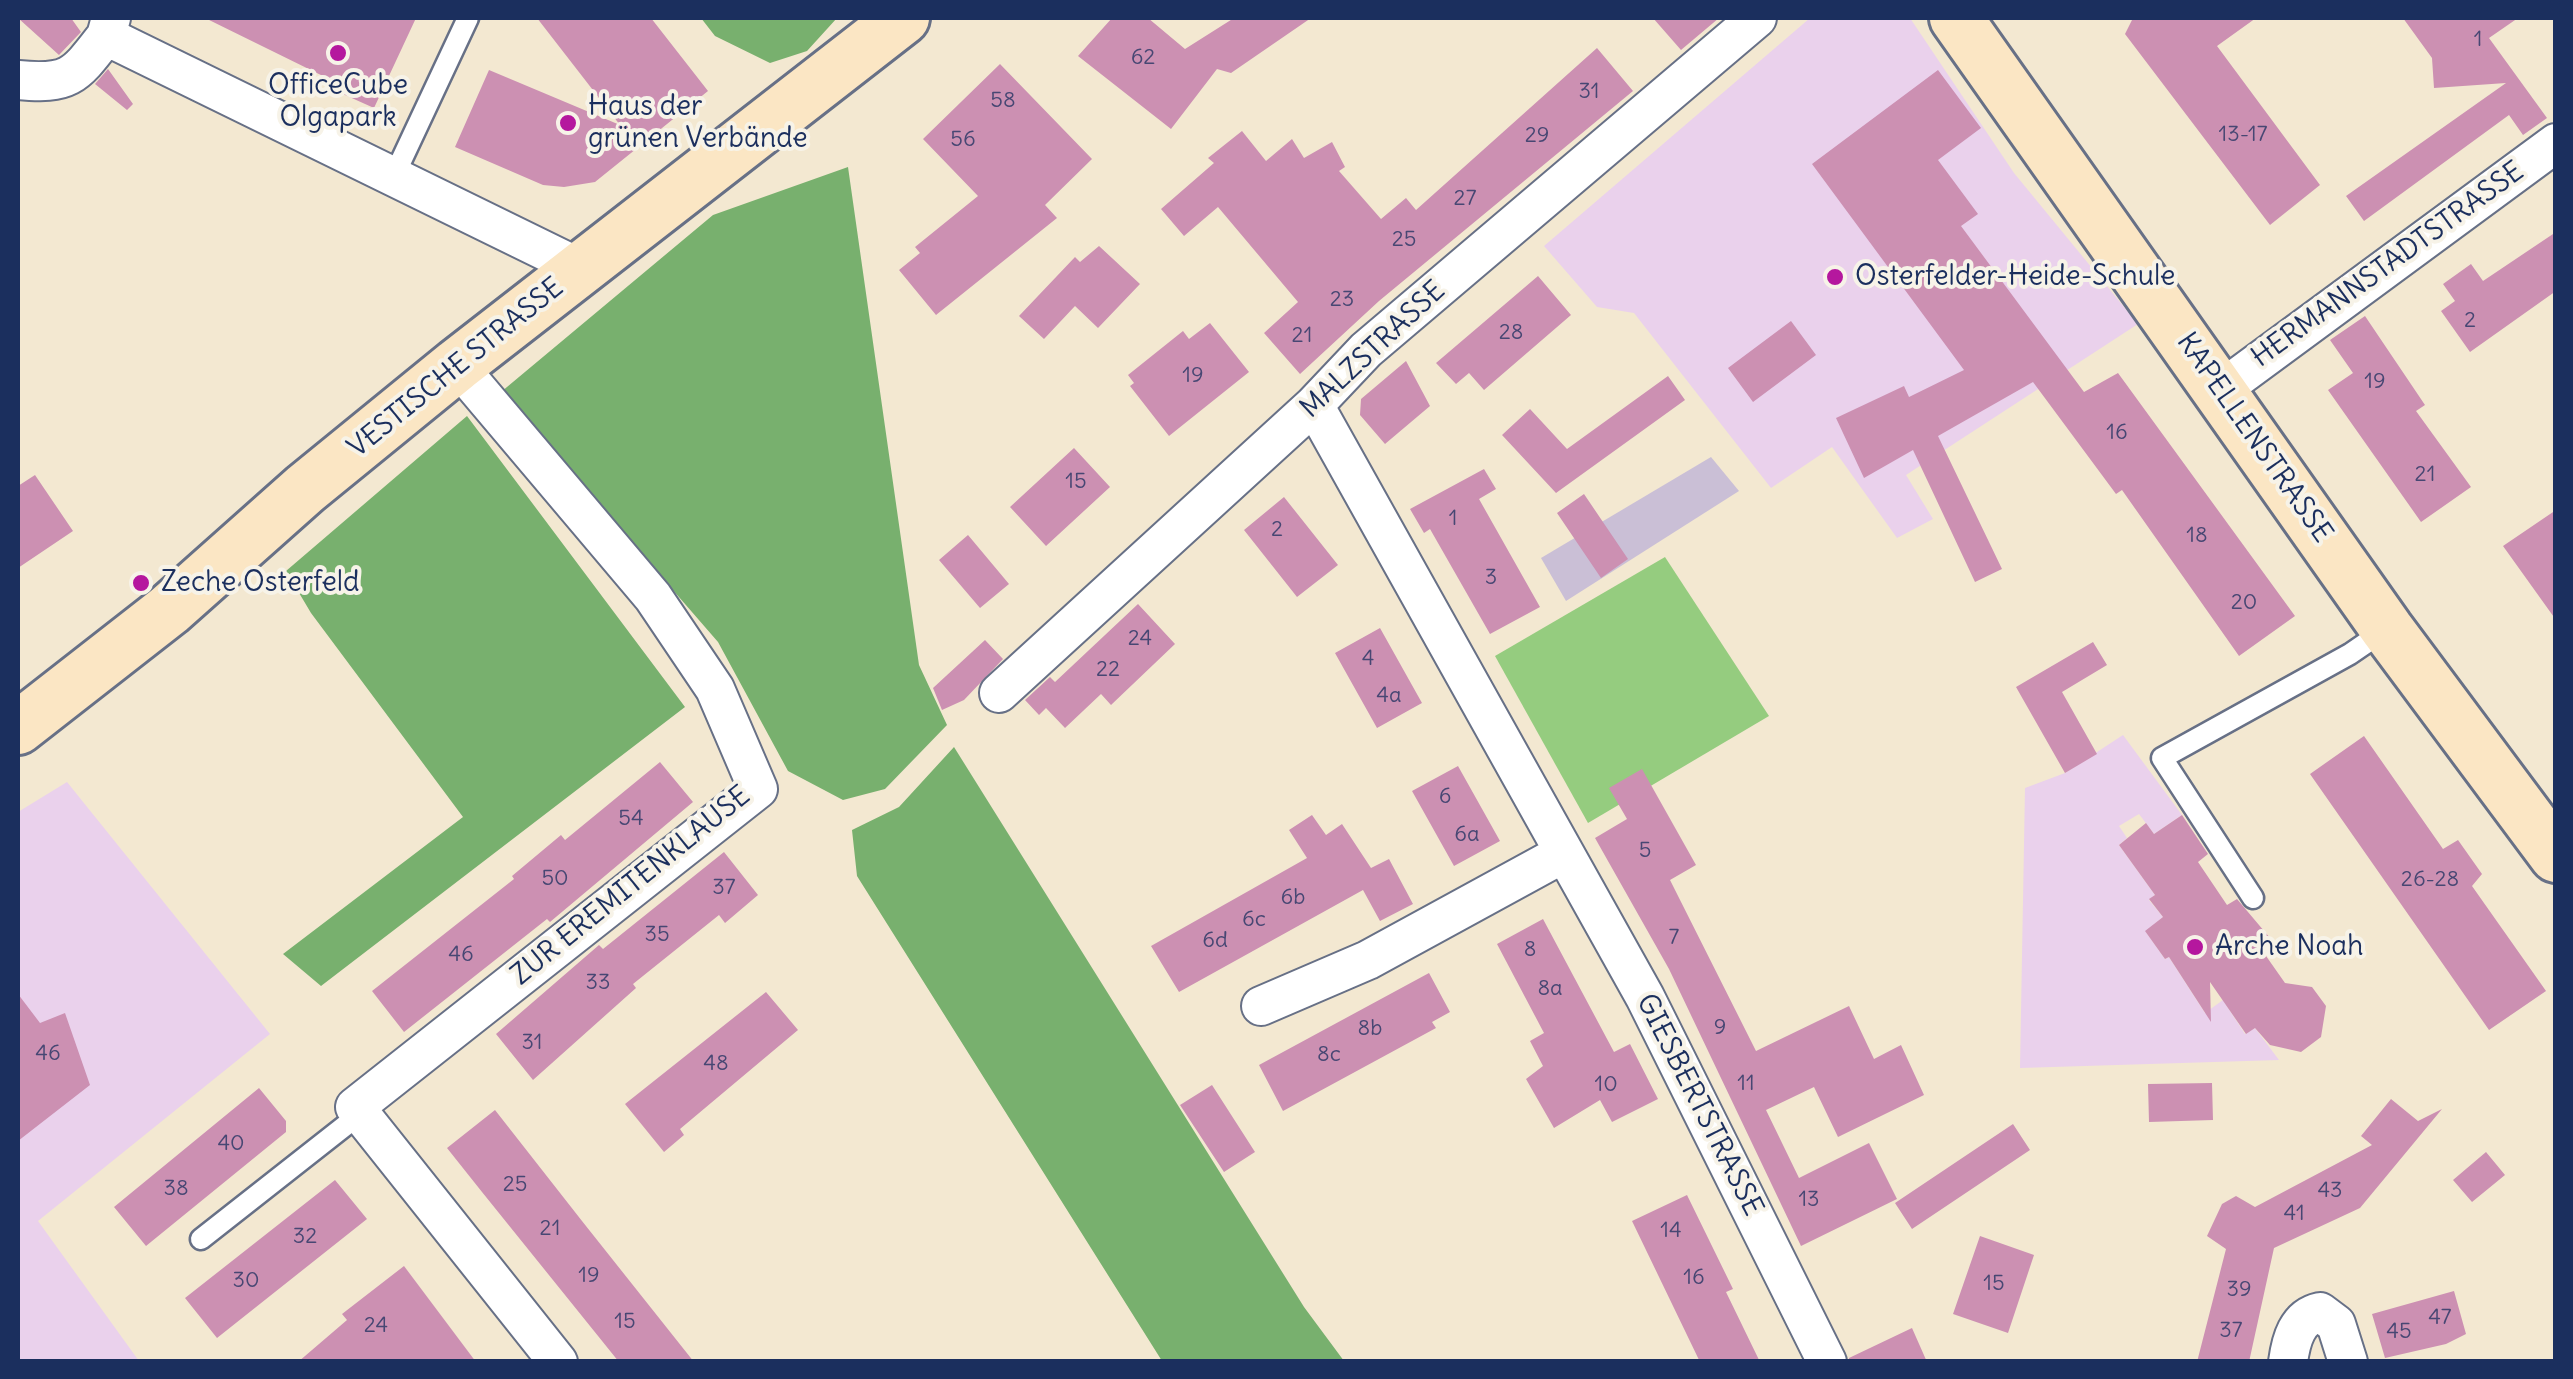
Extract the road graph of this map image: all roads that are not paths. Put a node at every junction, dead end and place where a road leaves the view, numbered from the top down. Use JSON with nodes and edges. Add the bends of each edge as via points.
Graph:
{"nodes":[{"id":1,"x":468,"y":18,"type":"edge"},
{"id":2,"x":903,"y":18,"type":"edge"},
{"id":3,"x":1756,"y":18,"type":"edge"},
{"id":4,"x":1956,"y":18,"type":"edge"},
{"id":5,"x":109,"y":27,"type":"edge"},
{"id":6,"x":18,"y":80,"type":"edge"},
{"id":7,"x":2556,"y":142,"type":"edge"},
{"id":8,"x":393,"y":178,"type":"junction"},
{"id":9,"x":580,"y":268,"type":"junction"},
{"id":10,"x":457,"y":365,"type":"junction"},
{"id":11,"x":2222,"y":389,"type":"junction"},
{"id":12,"x":1314,"y":406,"type":"junction"},
{"id":13,"x":2387,"y":628,"type":"junction"},
{"id":14,"x":999,"y":693,"type":"dead end"},
{"id":15,"x":18,"y":728,"type":"edge"},
{"id":16,"x":1564,"y":853,"type":"junction"},
{"id":17,"x":2556,"y":856,"type":"edge"},
{"id":18,"x":2253,"y":898,"type":"dead end"},
{"id":19,"x":1261,"y":1006,"type":"dead end"},
{"id":20,"x":360,"y":1114,"type":"junction"},
{"id":21,"x":201,"y":1239,"type":"dead end"},
{"id":22,"x":558,"y":1362,"type":"edge"},
{"id":23,"x":1827,"y":1362,"type":"edge"},
{"id":24,"x":2288,"y":1362,"type":"edge"},
{"id":25,"x":2348,"y":1362,"type":"edge"}],
"edges":[{"from":1,"to":8,"type":"lane"},
{"from":2,"to":9,"type":"street","name":"VESTISCHE STRASSE"},
{"from":3,"to":12,"type":"street","name":"MALZSTRASSE","via":[[1366,350]]},
{"from":4,"to":11,"type":"street","name":"KAPELLENSTRASSE"},
{"from":5,"to":6,"type":"street","via":[[76,74],[53,83]]},
{"from":5,"to":8,"type":"street"},
{"from":7,"to":11,"type":"street","name":"HERMANNSTADTSTRASSE"},
{"from":8,"to":9,"type":"street"},
{"from":9,"to":10,"type":"street","name":"VESTISCHE STRASSE"},
{"from":10,"to":15,"type":"street","name":"VESTISCHE STRASSE","via":[[169,610]]},
{"from":10,"to":20,"type":"street","name":"ZUR EREMITENKLAUSE","via":[[653,598],[715,689],[758,789],[354,1107]]},
{"from":11,"to":13,"type":"street","name":"KAPELLENSTRASSE"},
{"from":12,"to":14,"type":"street","name":"MALZSTRASSE"},
{"from":12,"to":16,"type":"street","name":"GIESBERTSTRASSE"},
{"from":13,"to":17,"type":"street","name":"KAPELLENSTRASSE"},
{"from":13,"to":18,"type":"lane","via":[[2162,758]]},
{"from":16,"to":19,"type":"street","via":[[1368,960]]},
{"from":16,"to":23,"type":"street","name":"GIESBERTSTRASSE","via":[[1654,1014]]},
{"from":20,"to":21,"type":"lane"},
{"from":20,"to":22,"type":"street"},
{"from":24,"to":25,"type":"street","via":[[2300,1325],[2320,1312],[2336,1324]]}]}
